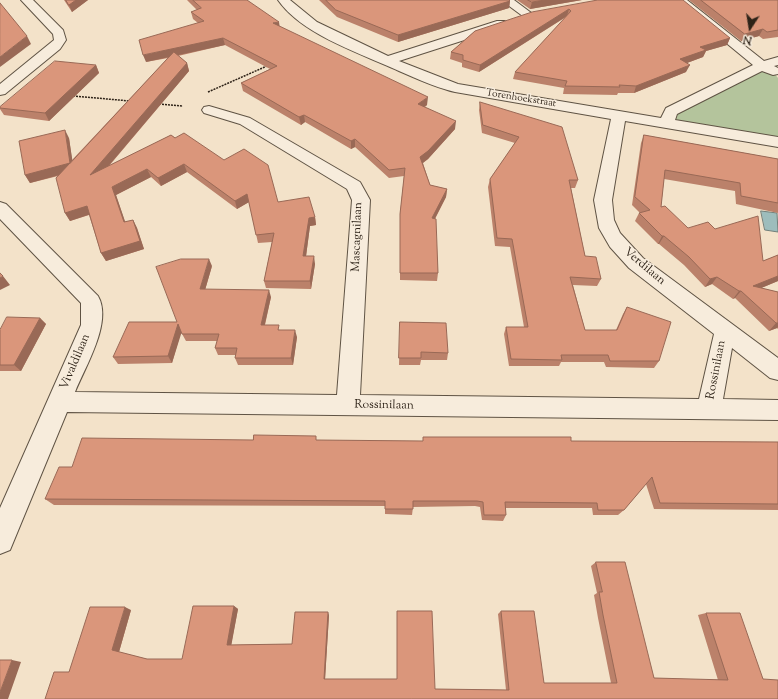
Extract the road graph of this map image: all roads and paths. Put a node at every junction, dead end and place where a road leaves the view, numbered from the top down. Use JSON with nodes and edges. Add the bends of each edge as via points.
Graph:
{"nodes":[{"id":1,"x":27,"y":0,"type":"edge"},
{"id":2,"x":284,"y":0,"type":"edge"},
{"id":3,"x":507,"y":0,"type":"edge"},
{"id":4,"x":680,"y":0,"type":"edge"},
{"id":5,"x":543,"y":12,"type":"edge"},
{"id":6,"x":528,"y":15,"type":"junction"},
{"id":7,"x":387,"y":61,"type":"junction"},
{"id":8,"x":778,"y":61,"type":"edge"},
{"id":9,"x":269,"y":64,"type":"edge"},
{"id":10,"x":762,"y":66,"type":"junction"},
{"id":11,"x":778,"y":76,"type":"edge"},
{"id":12,"x":0,"y":91,"type":"edge"},
{"id":13,"x":66,"y":95,"type":"edge"},
{"id":14,"x":136,"y":102,"type":"edge"},
{"id":15,"x":207,"y":102,"type":"joint"},
{"id":16,"x":159,"y":104,"type":"edge"},
{"id":17,"x":183,"y":106,"type":"dead end"},
{"id":18,"x":619,"y":115,"type":"junction"},
{"id":19,"x":666,"y":123,"type":"junction"},
{"id":20,"x":778,"y":142,"type":"edge"},
{"id":21,"x":0,"y":208,"type":"edge"},
{"id":22,"x":725,"y":331,"type":"junction"},
{"id":23,"x":778,"y":371,"type":"edge"},
{"id":24,"x":59,"y":402,"type":"junction"},
{"id":25,"x":348,"y":406,"type":"junction"},
{"id":26,"x":709,"y":409,"type":"junction"},
{"id":27,"x":778,"y":410,"type":"edge"},
{"id":28,"x":0,"y":540,"type":"edge"}],
"edges":[{"from":1,"to":12,"type":"street","via":[[59,33],[60,40]]},
{"from":2,"to":7,"type":"street","name":"Torenhoekstraat","via":[[295,13],[319,29]]},
{"from":3,"to":6,"type":"street"},
{"from":4,"to":10,"type":"street"},
{"from":5,"to":6,"type":"street"},
{"from":6,"to":7,"type":"street"},
{"from":7,"to":18,"type":"street","name":"Torenhoekstraat","via":[[455,88]]},
{"from":8,"to":10,"type":"street"},
{"from":9,"to":15,"type":"path"},
{"from":10,"to":11,"type":"street"},
{"from":10,"to":19,"type":"street","via":[[671,111]]},
{"from":13,"to":14,"type":"path"},
{"from":15,"to":25,"type":"street","name":"Mascagnilaan","via":[[245,121],[354,186],[361,200]]},
{"from":16,"to":17,"type":"path"},
{"from":18,"to":19,"type":"street","name":"Torenhoekstraat"},
{"from":18,"to":22,"type":"street","name":"Verdilaan","via":[[603,200],[603,213],[608,230],[616,243],[636,263]]},
{"from":19,"to":20,"type":"street","name":"Torenhoekstraat"},
{"from":21,"to":24,"type":"street","name":"Vivaldilaan","via":[[91,302],[92,325]]},
{"from":22,"to":23,"type":"street","name":"Verdilaan"},
{"from":22,"to":26,"type":"street","name":"Rossinilaan"},
{"from":24,"to":25,"type":"street","name":"Rossinilaan"},
{"from":24,"to":28,"type":"street","name":"Vivaldilaan"},
{"from":25,"to":26,"type":"street","name":"Rossinilaan"},
{"from":26,"to":27,"type":"street","name":"Rossinilaan"}]}
